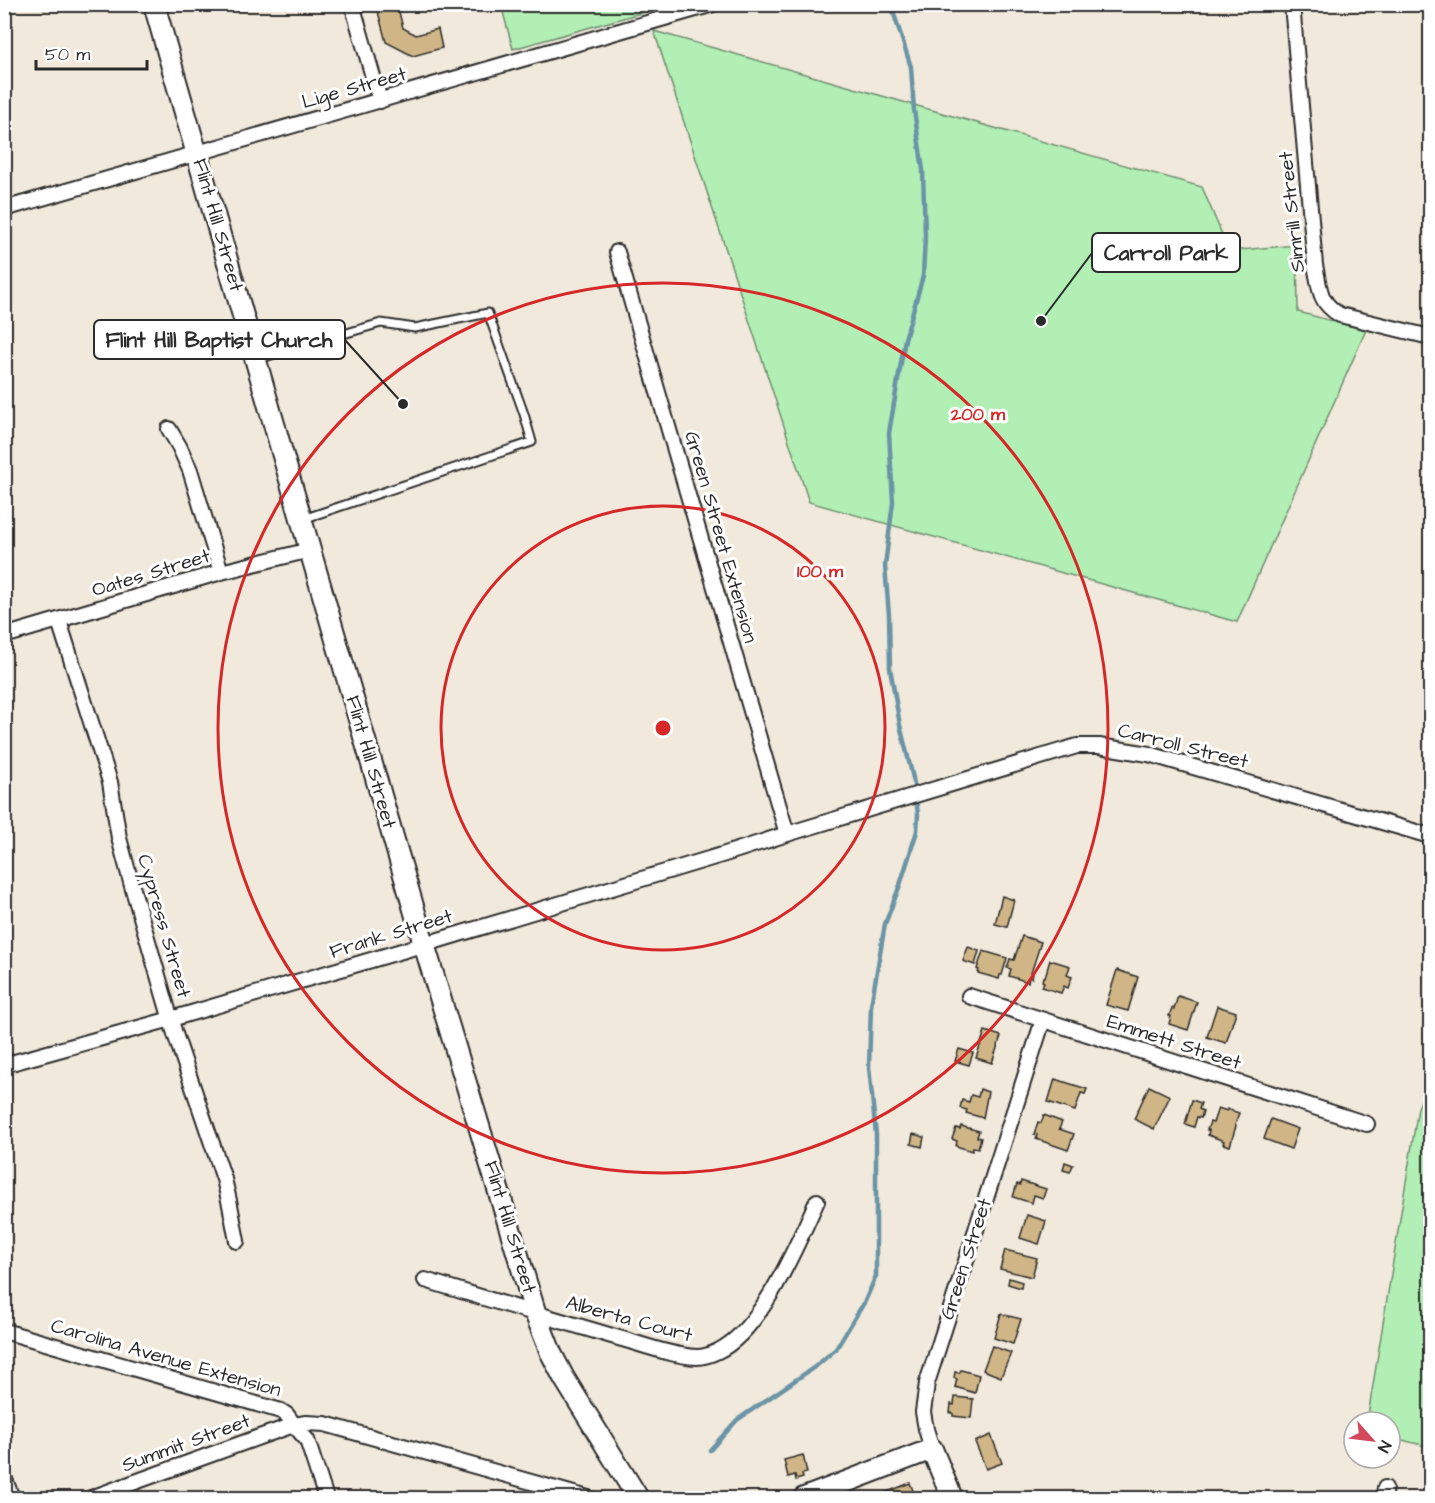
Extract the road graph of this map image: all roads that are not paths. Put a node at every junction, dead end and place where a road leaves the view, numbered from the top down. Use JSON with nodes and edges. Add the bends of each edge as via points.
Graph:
{"nodes":[{"id":1,"x":154,"y":4,"type":"edge"},
{"id":2,"x":352,"y":4,"type":"edge"},
{"id":3,"x":714,"y":4,"type":"edge"},
{"id":4,"x":1292,"y":4,"type":"edge"},
{"id":5,"x":380,"y":101,"type":"junction"},
{"id":6,"x":197,"y":153,"type":"junction"},
{"id":7,"x":4,"y":209,"type":"edge"},
{"id":8,"x":617,"y":252,"type":"dead end"},
{"id":9,"x":1431,"y":337,"type":"edge"},
{"id":10,"x":256,"y":360,"type":"junction"},
{"id":11,"x":169,"y":429,"type":"dead end"},
{"id":12,"x":301,"y":520,"type":"junction"},
{"id":13,"x":309,"y":550,"type":"junction"},
{"id":14,"x":221,"y":572,"type":"junction"},
{"id":15,"x":59,"y":621,"type":"junction"},
{"id":16,"x":4,"y":636,"type":"edge"},
{"id":17,"x":787,"y":834,"type":"junction"},
{"id":18,"x":1431,"y":836,"type":"edge"},
{"id":19,"x":424,"y":944,"type":"junction"},
{"id":20,"x":969,"y":996,"type":"dead end"},
{"id":21,"x":171,"y":1019,"type":"junction"},
{"id":22,"x":1043,"y":1020,"type":"junction"},
{"id":23,"x":4,"y":1065,"type":"edge"},
{"id":24,"x":1367,"y":1124,"type":"dead end"},
{"id":25,"x":817,"y":1201,"type":"dead end"},
{"id":26,"x":237,"y":1241,"type":"dead end"},
{"id":27,"x":425,"y":1280,"type":"dead end"},
{"id":28,"x":536,"y":1315,"type":"junction"},
{"id":29,"x":4,"y":1331,"type":"edge"},
{"id":30,"x":294,"y":1425,"type":"junction"},
{"id":31,"x":932,"y":1449,"type":"junction"},
{"id":32,"x":4,"y":1477,"type":"edge"},
{"id":33,"x":12,"y":1498,"type":"edge"},
{"id":34,"x":91,"y":1498,"type":"edge"},
{"id":35,"x":326,"y":1498,"type":"edge"},
{"id":36,"x":588,"y":1498,"type":"edge"},
{"id":37,"x":638,"y":1498,"type":"edge"},
{"id":38,"x":804,"y":1498,"type":"edge"},
{"id":39,"x":952,"y":1498,"type":"edge"}],
"edges":[{"from":1,"to":6,"type":"street","name":"Flint Hill Street"},
{"from":2,"to":5,"type":"street"},
{"from":3,"to":5,"type":"street","name":"Lige Street"},
{"from":4,"to":9,"type":"street","name":"Simrill Street","via":[[1315,265],[1322,300],[1340,315]]},
{"from":5,"to":6,"type":"street","name":"Lige Street"},
{"from":6,"to":7,"type":"street","name":"Lige Street"},
{"from":6,"to":10,"type":"street","name":"Flint Hill Street"},
{"from":8,"to":17,"type":"street","name":"Green Street Extension"},
{"from":10,"to":12,"type":"street","name":"Flint Hill Street"},
{"from":10,"to":12,"type":"lane","via":[[381,323],[416,328],[488,313],[532,442]]},
{"from":11,"to":14,"type":"street","via":[[190,470]]},
{"from":12,"to":13,"type":"street","name":"Flint Hill Street"},
{"from":13,"to":14,"type":"street","name":"Oates Street"},
{"from":13,"to":19,"type":"street","name":"Flint Hill Street"},
{"from":14,"to":15,"type":"street","name":"Oates Street"},
{"from":15,"to":16,"type":"street","name":"Oates Street"},
{"from":15,"to":21,"type":"street","name":"Cypress Street","via":[[110,782],[119,838]]},
{"from":17,"to":18,"type":"street","name":"Carroll Street","via":[[1077,746],[1099,746],[1149,754]]},
{"from":17,"to":19,"type":"street","name":"Frank Street"},
{"from":19,"to":21,"type":"street","name":"Frank Street"},
{"from":19,"to":28,"type":"street","name":"Flint Hill Street"},
{"from":20,"to":22,"type":"street","name":"Emmett Street"},
{"from":21,"to":23,"type":"street","name":"Frank Street"},
{"from":21,"to":26,"type":"street","name":"Cypress Street","via":[[224,1179]]},
{"from":22,"to":24,"type":"street","name":"Emmett Street"},
{"from":22,"to":31,"type":"street","name":"Green Street","via":[[927,1383],[923,1412]]},
{"from":25,"to":28,"type":"street","name":"Alberta Court","via":[[768,1298],[744,1331],[719,1351],[687,1356]]},
{"from":27,"to":28,"type":"street","name":"Alberta Court"},
{"from":28,"to":37,"type":"street","name":"Flint Hill Street","via":[[564,1378]]},
{"from":29,"to":30,"type":"street","name":"Carolina Avenue Extension","via":[[280,1411]]},
{"from":30,"to":34,"type":"street","name":"Summit Street"},
{"from":30,"to":35,"type":"street","via":[[306,1440]]},
{"from":30,"to":36,"type":"street","name":"Carolina Avenue Extension","via":[[325,1424]]},
{"from":31,"to":38,"type":"street"},
{"from":31,"to":39,"type":"street","name":"Green Street"},
{"from":32,"to":33,"type":"street"}]}
